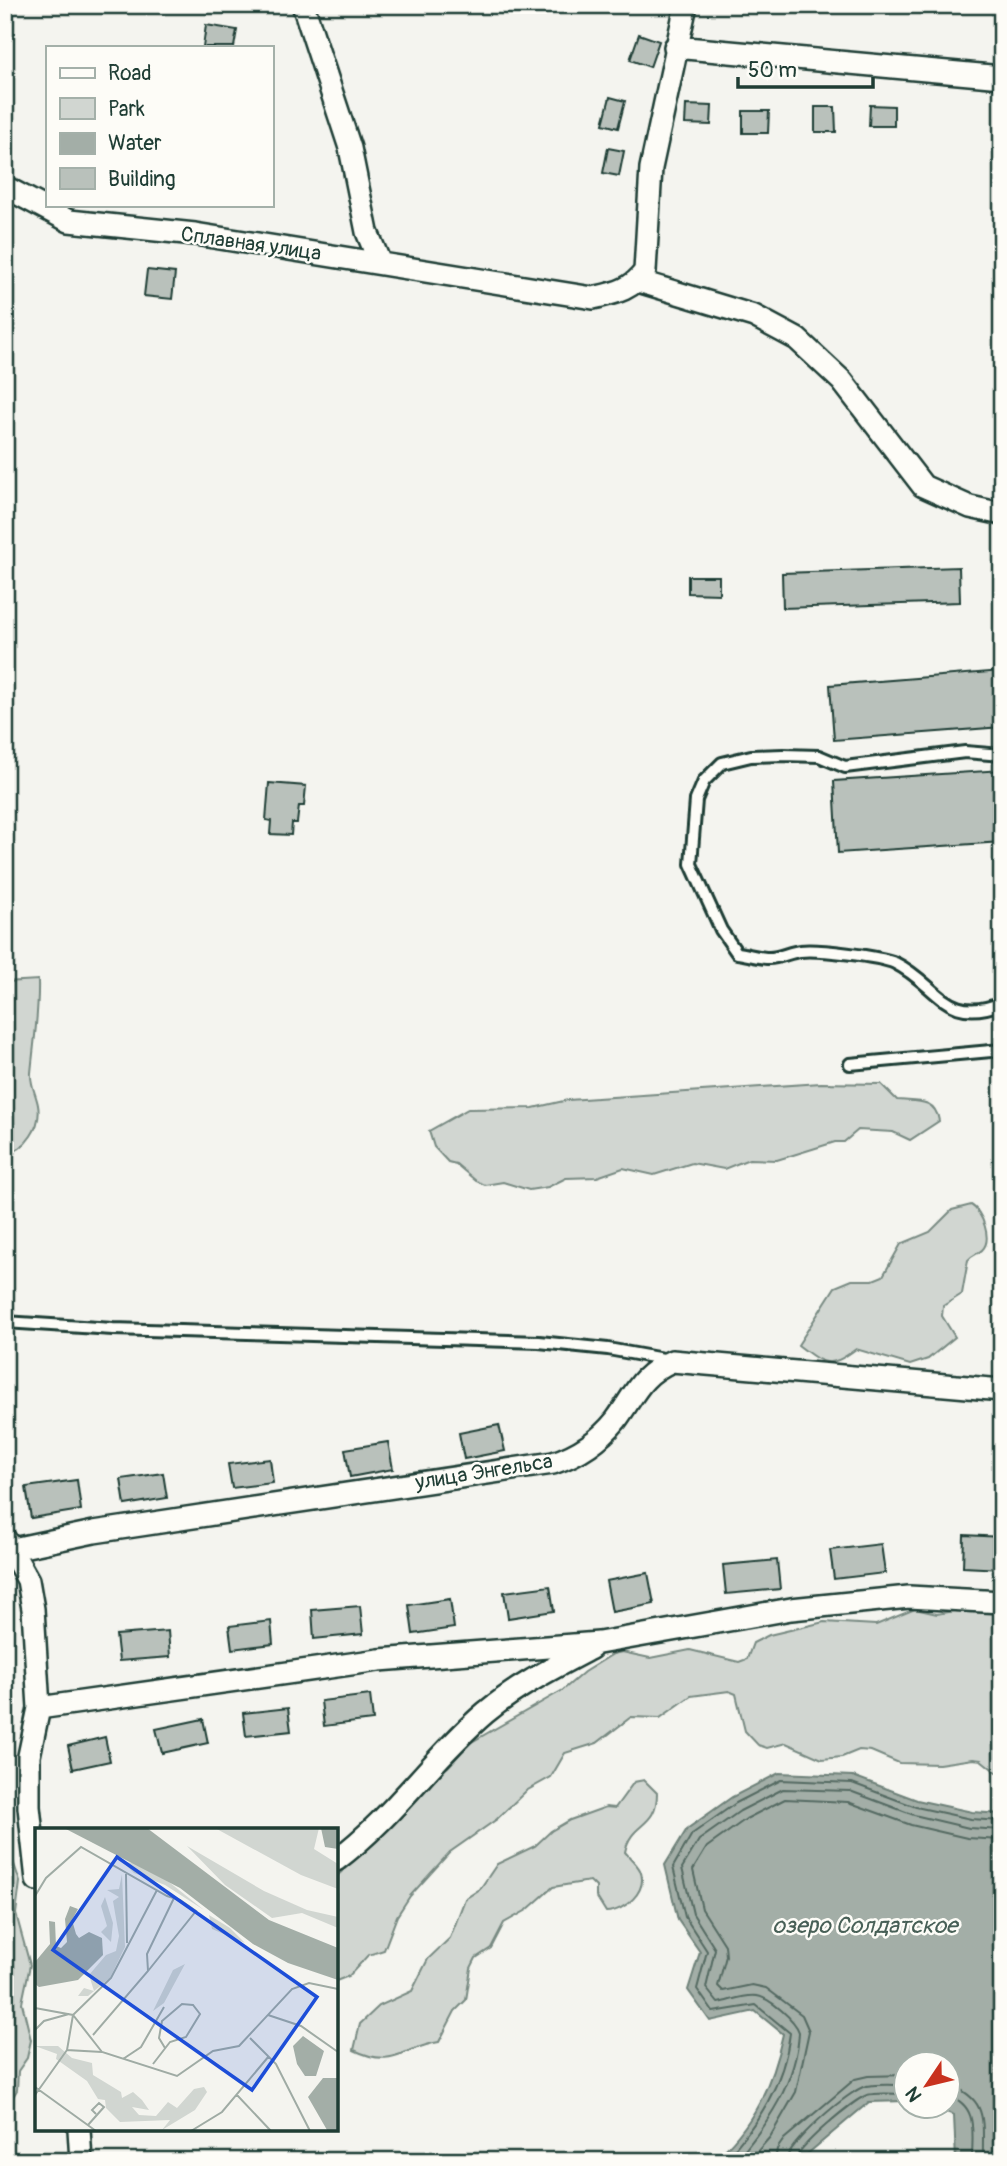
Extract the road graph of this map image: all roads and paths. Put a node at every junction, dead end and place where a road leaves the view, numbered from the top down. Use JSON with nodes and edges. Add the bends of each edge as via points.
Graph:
{"nodes":[{"id":1,"x":303,"y":5,"type":"edge"},
{"id":2,"x":686,"y":5,"type":"edge"},
{"id":3,"x":675,"y":47,"type":"junction"},
{"id":4,"x":1002,"y":77,"type":"edge"},
{"id":5,"x":5,"y":187,"type":"edge"},
{"id":6,"x":380,"y":263,"type":"junction"},
{"id":7,"x":638,"y":281,"type":"junction"},
{"id":8,"x":1002,"y":514,"type":"edge"},
{"id":9,"x":1002,"y":755,"type":"edge"},
{"id":10,"x":1002,"y":1003,"type":"edge"},
{"id":11,"x":1002,"y":1050,"type":"edge"},
{"id":12,"x":850,"y":1064,"type":"dead end"},
{"id":13,"x":5,"y":1322,"type":"edge"},
{"id":14,"x":672,"y":1361,"type":"junction"},
{"id":15,"x":1002,"y":1390,"type":"edge"},
{"id":16,"x":9,"y":1544,"type":"edge"},
{"id":17,"x":1002,"y":1602,"type":"edge"},
{"id":18,"x":599,"y":1643,"type":"junction"},
{"id":19,"x":38,"y":1709,"type":"junction"},
{"id":20,"x":338,"y":1859,"type":"edge"},
{"id":21,"x":35,"y":1862,"type":"edge"},
{"id":22,"x":79,"y":2131,"type":"edge"},
{"id":23,"x":81,"y":2161,"type":"edge"}],
"edges":[{"from":1,"to":6,"type":"street","via":[[350,148],[367,232]]},
{"from":2,"to":3,"type":"street"},
{"from":3,"to":4,"type":"street"},
{"from":3,"to":7,"type":"street","via":[[652,168],[645,271]]},
{"from":5,"to":6,"type":"street","name":"Сплавная улица","via":[[69,221],[195,234]]},
{"from":6,"to":7,"type":"street","name":"Сплавная улица","via":[[593,298],[619,292]]},
{"from":7,"to":8,"type":"street","via":[[754,316],[797,339],[842,381],[923,485],[970,507]]},
{"from":9,"to":10,"type":"lane","via":[[965,752],[845,766],[818,756],[783,755],[722,763],[704,781],[696,800],[691,864],[721,930],[737,953],[770,958],[801,950],[859,954],[893,962],[945,1003],[967,1011]]},
{"from":11,"to":12,"type":"lane"},
{"from":13,"to":14,"type":"lane","via":[[539,1342]]},
{"from":14,"to":15,"type":"street"},
{"from":14,"to":16,"type":"street","name":"улица Энгельса","via":[[641,1380],[615,1421],[589,1445],[553,1463]]},
{"from":16,"to":19,"type":"street","name":"улица Энгельса","via":[[28,1580]]},
{"from":17,"to":18,"type":"street","via":[[909,1597],[791,1609]]},
{"from":18,"to":19,"type":"street","via":[[379,1660]]},
{"from":18,"to":20,"type":"street","via":[[486,1712],[368,1837]]},
{"from":19,"to":21,"type":"street","name":"улица Энгельса","via":[[29,1756]]},
{"from":22,"to":23,"type":"street"}]}
